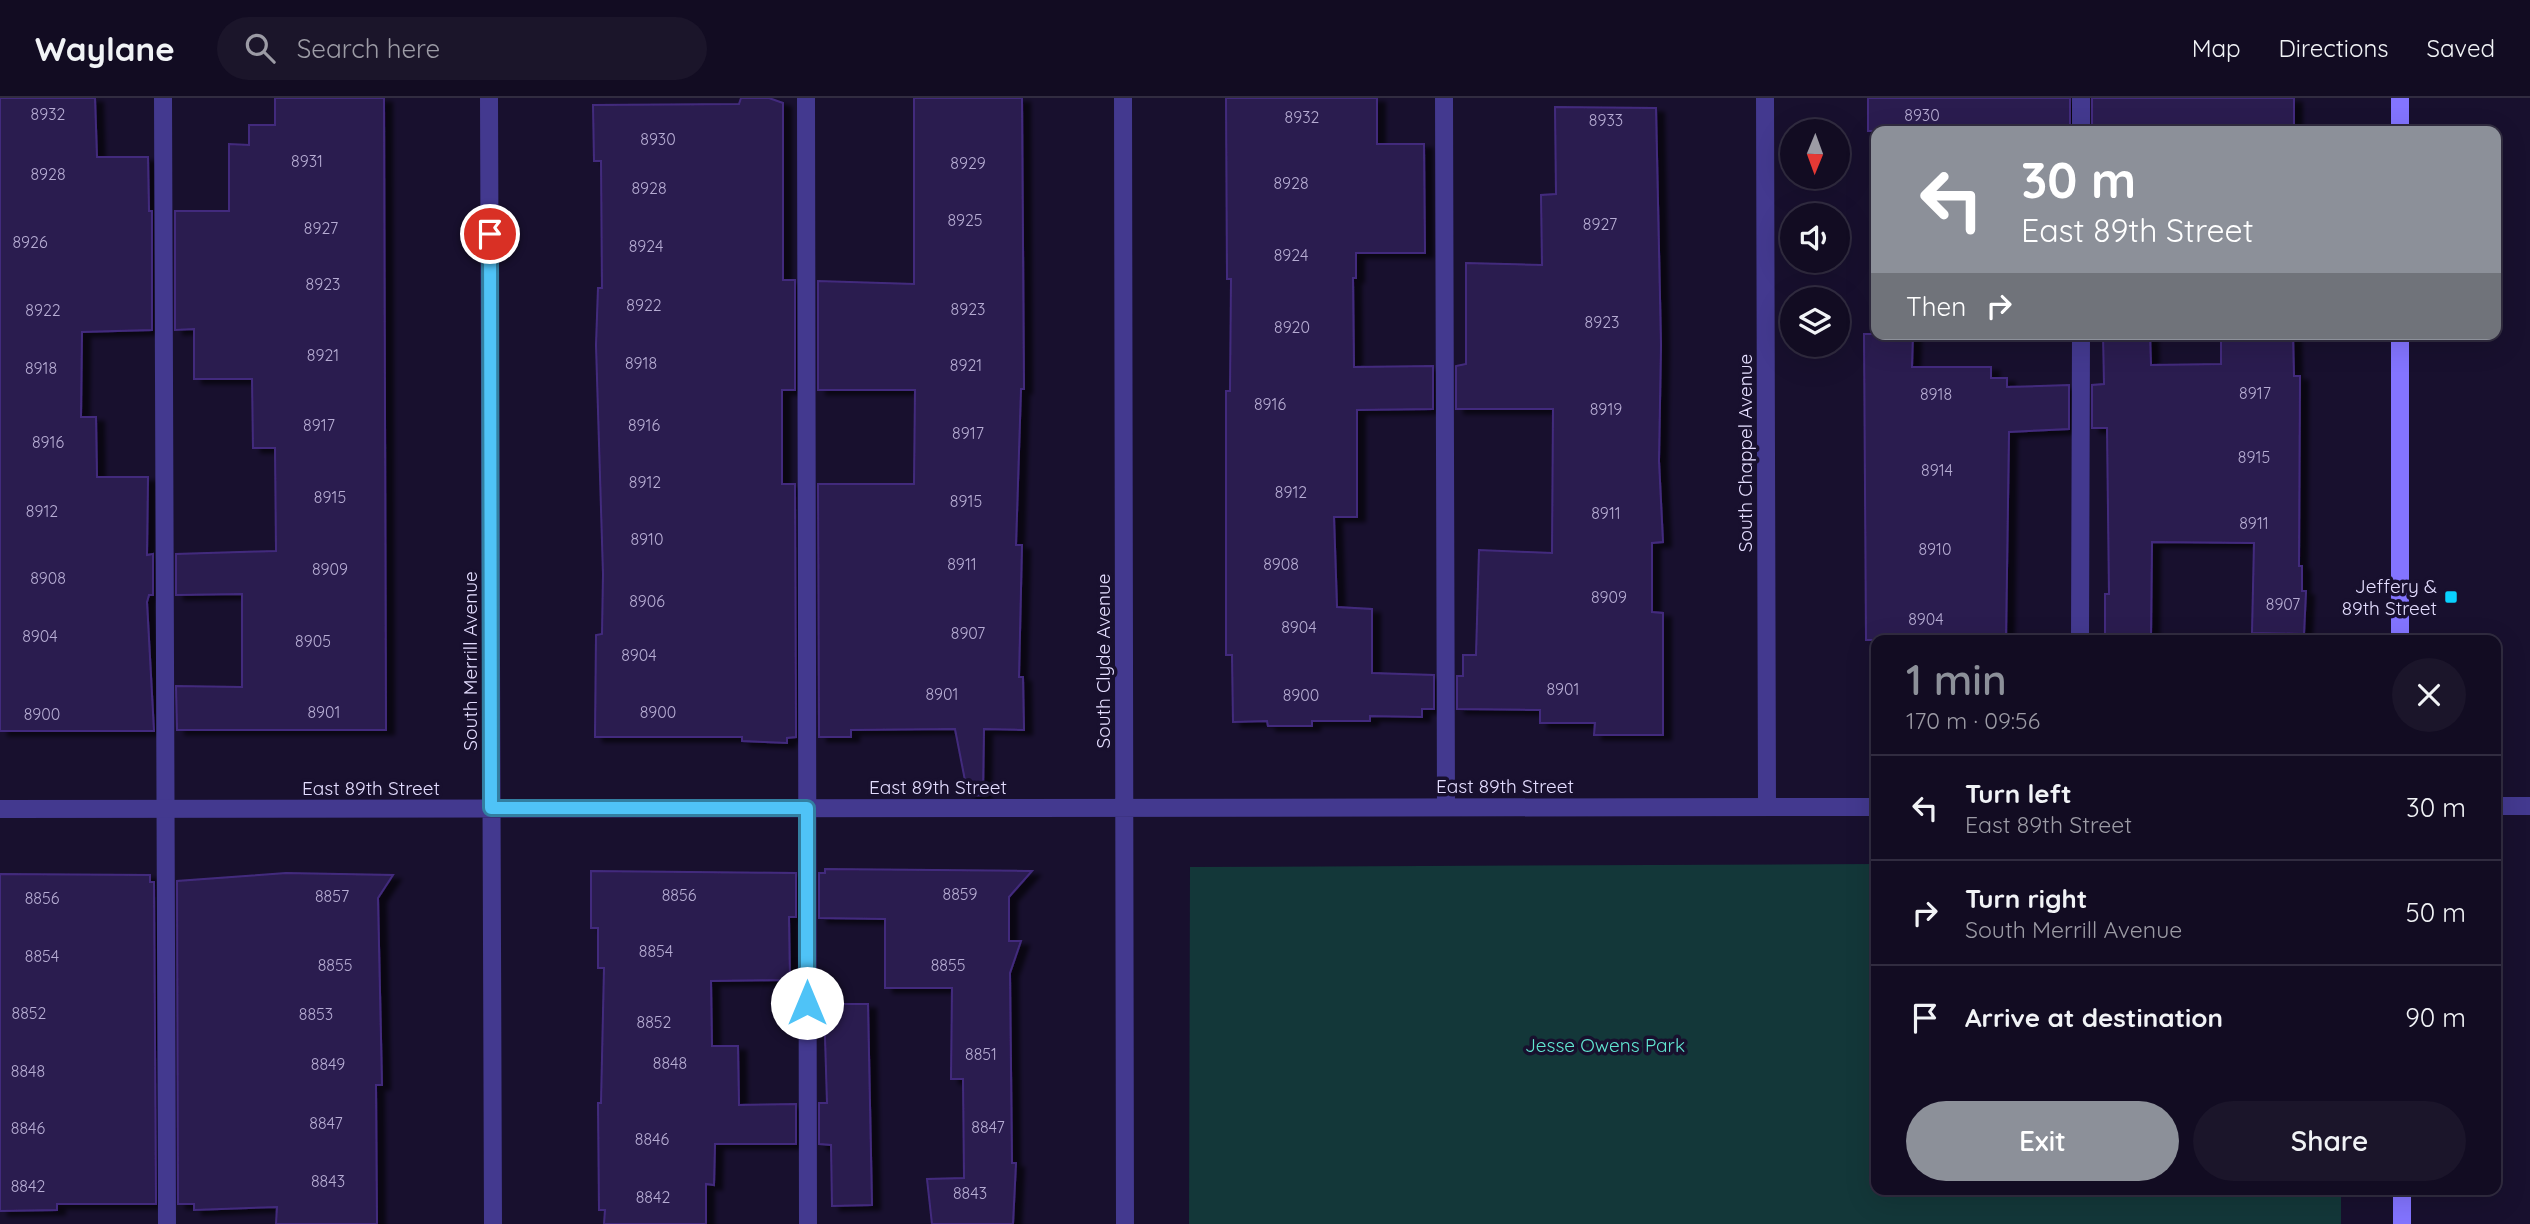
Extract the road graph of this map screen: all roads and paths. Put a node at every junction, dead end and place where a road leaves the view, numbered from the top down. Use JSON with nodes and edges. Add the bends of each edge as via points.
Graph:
{"nodes":[{"id":1,"x":163,"y":98,"type":"edge"},
{"id":2,"x":489,"y":98,"type":"edge"},
{"id":3,"x":806,"y":98,"type":"edge"},
{"id":4,"x":1123,"y":98,"type":"edge"},
{"id":5,"x":1444,"y":98,"type":"edge"},
{"id":6,"x":1765,"y":98,"type":"edge"},
{"id":7,"x":2081,"y":98,"type":"edge"},
{"id":8,"x":2400,"y":98,"type":"edge"},
{"id":9,"x":2081,"y":126,"type":"edge"},
{"id":10,"x":2400,"y":126,"type":"edge"},
{"id":11,"x":2081,"y":340,"type":"edge"},
{"id":12,"x":2400,"y":340,"type":"edge"},
{"id":13,"x":2080,"y":635,"type":"edge"},
{"id":14,"x":2400,"y":635,"type":"edge"},
{"id":15,"x":2501,"y":806,"type":"edge"},
{"id":16,"x":2530,"y":806,"type":"edge"},
{"id":17,"x":1446,"y":807,"type":"junction"},
{"id":18,"x":1766,"y":807,"type":"junction"},
{"id":19,"x":1871,"y":807,"type":"edge"},
{"id":20,"x":491,"y":808,"type":"junction"},
{"id":21,"x":807,"y":808,"type":"junction"},
{"id":22,"x":1124,"y":808,"type":"junction"},
{"id":23,"x":0,"y":809,"type":"edge"},
{"id":24,"x":166,"y":809,"type":"junction"},
{"id":25,"x":2402,"y":1195,"type":"edge"},
{"id":26,"x":167,"y":1224,"type":"edge"},
{"id":27,"x":493,"y":1224,"type":"edge"},
{"id":28,"x":808,"y":1224,"type":"edge"},
{"id":29,"x":1125,"y":1224,"type":"edge"},
{"id":30,"x":2402,"y":1224,"type":"edge"}],
"edges":[{"from":1,"to":24,"type":"street"},
{"from":2,"to":20,"type":"street","name":"South Merrill Avenue"},
{"from":3,"to":21,"type":"street"},
{"from":4,"to":22,"type":"street","name":"South Clyde Avenue"},
{"from":5,"to":17,"type":"street"},
{"from":6,"to":18,"type":"street","name":"South Chappel Avenue"},
{"from":7,"to":9,"type":"street"},
{"from":8,"to":10,"type":"main road"},
{"from":11,"to":13,"type":"street"},
{"from":12,"to":14,"type":"main road"},
{"from":15,"to":16,"type":"street"},
{"from":17,"to":18,"type":"street","name":"East 89th Street"},
{"from":17,"to":22,"type":"street","name":"East 89th Street"},
{"from":18,"to":19,"type":"street","name":"East 89th Street"},
{"from":20,"to":21,"type":"street","name":"East 89th Street"},
{"from":20,"to":24,"type":"street","name":"East 89th Street"},
{"from":20,"to":27,"type":"street","name":"South Merrill Avenue"},
{"from":21,"to":22,"type":"street","name":"East 89th Street"},
{"from":21,"to":28,"type":"street"},
{"from":22,"to":29,"type":"street","name":"South Clyde Avenue"},
{"from":23,"to":24,"type":"street","name":"East 89th Street"},
{"from":24,"to":26,"type":"street"},
{"from":25,"to":30,"type":"main road"}]}
